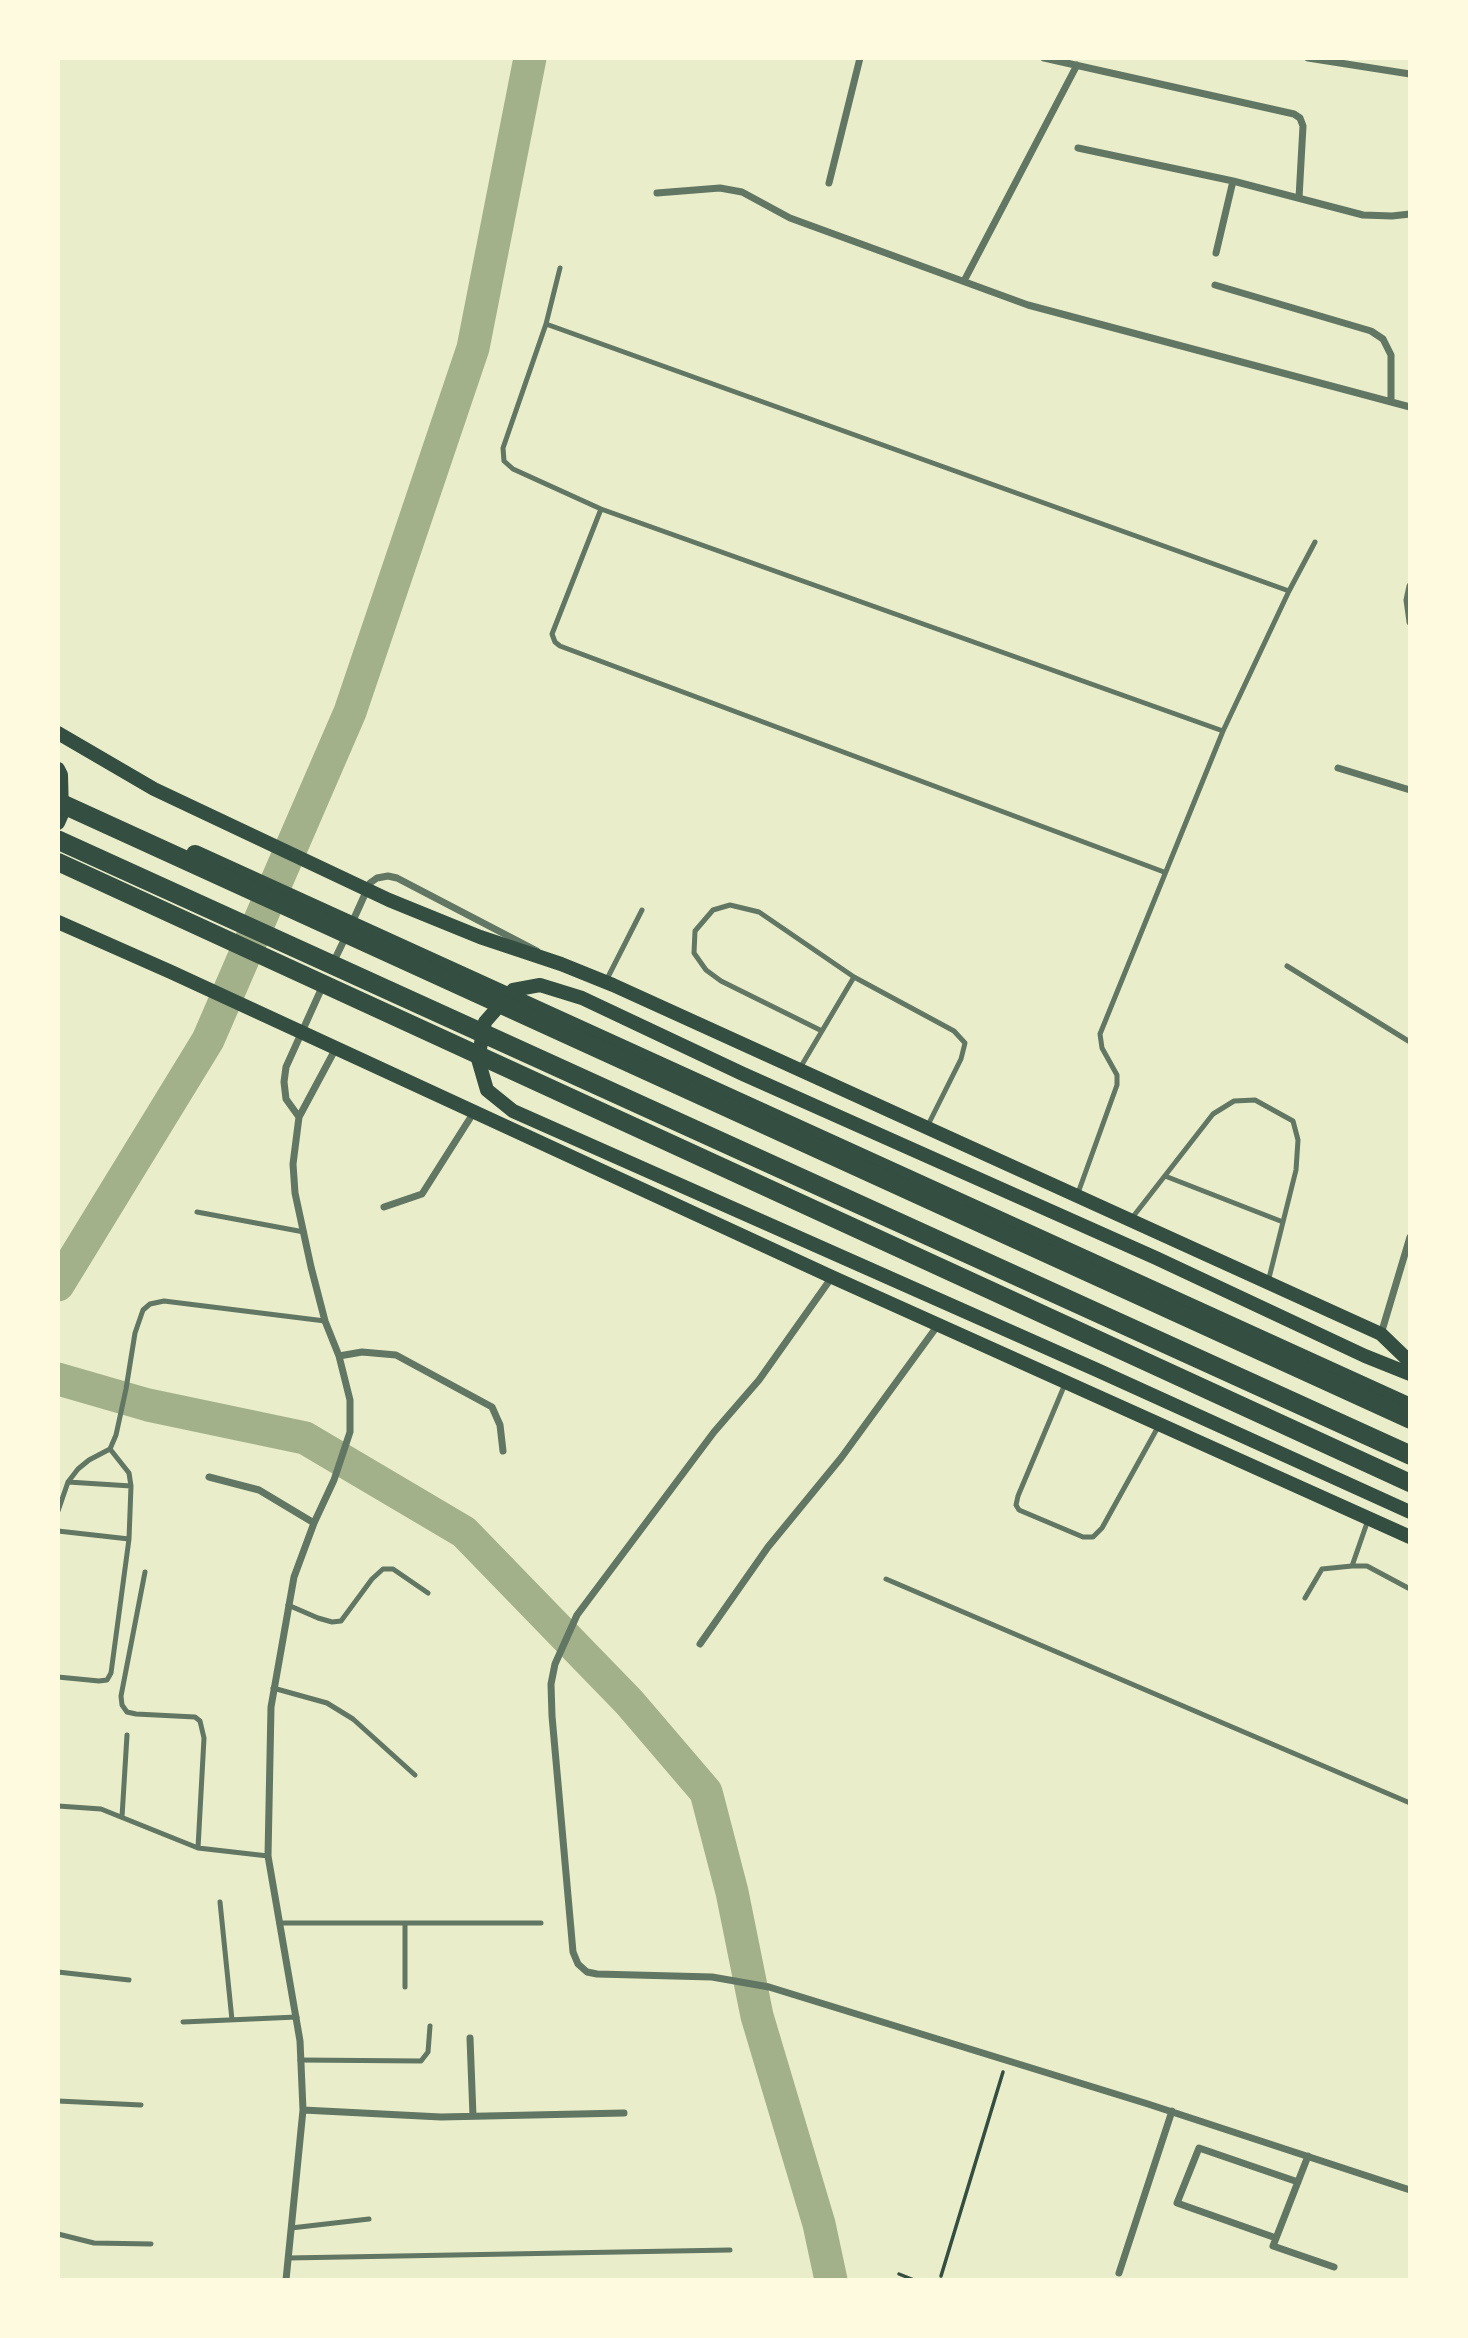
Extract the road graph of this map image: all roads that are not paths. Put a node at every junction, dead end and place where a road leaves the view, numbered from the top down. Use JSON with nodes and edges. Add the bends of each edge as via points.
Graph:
{"nodes":[{"id":1,"x":860,"y":58,"type":"edge"},
{"id":2,"x":1044,"y":58,"type":"edge"},
{"id":3,"x":1308,"y":58,"type":"edge"},
{"id":4,"x":1077,"y":65,"type":"junction"},
{"id":5,"x":1410,"y":74,"type":"edge"},
{"id":6,"x":1078,"y":148,"type":"dead end"},
{"id":7,"x":1233,"y":181,"type":"junction"},
{"id":8,"x":828,"y":183,"type":"dead end"},
{"id":9,"x":657,"y":193,"type":"dead end"},
{"id":10,"x":1299,"y":198,"type":"junction"},
{"id":11,"x":1410,"y":214,"type":"edge"},
{"id":12,"x":1216,"y":253,"type":"dead end"},
{"id":13,"x":560,"y":268,"type":"dead end"},
{"id":14,"x":964,"y":281,"type":"junction"},
{"id":15,"x":1215,"y":285,"type":"dead end"},
{"id":16,"x":546,"y":324,"type":"junction"},
{"id":17,"x":1391,"y":401,"type":"junction"},
{"id":18,"x":1410,"y":407,"type":"edge"},
{"id":19,"x":601,"y":509,"type":"junction"},
{"id":20,"x":1315,"y":542,"type":"dead end"},
{"id":21,"x":1410,"y":586,"type":"edge"},
{"id":22,"x":1289,"y":591,"type":"junction"},
{"id":23,"x":1410,"y":622,"type":"edge"},
{"id":24,"x":1223,"y":731,"type":"junction"},
{"id":25,"x":58,"y":733,"type":"edge"},
{"id":26,"x":1338,"y":768,"type":"dead end"},
{"id":27,"x":58,"y":769,"type":"edge"},
{"id":28,"x":1410,"y":790,"type":"edge"},
{"id":29,"x":58,"y":791,"type":"edge"},
{"id":30,"x":58,"y":802,"type":"edge"},
{"id":31,"x":58,"y":823,"type":"edge"},
{"id":32,"x":58,"y":840,"type":"edge"},
{"id":33,"x":58,"y":862,"type":"edge"},
{"id":34,"x":1164,"y":872,"type":"junction"},
{"id":35,"x":642,"y":910,"type":"dead end"},
{"id":36,"x":58,"y":922,"type":"edge"},
{"id":37,"x":561,"y":964,"type":"junction"},
{"id":38,"x":1287,"y":966,"type":"dead end"},
{"id":39,"x":854,"y":977,"type":"junction"},
{"id":40,"x":606,"y":982,"type":"junction"},
{"id":41,"x":822,"y":1031,"type":"junction"},
{"id":42,"x":1410,"y":1042,"type":"edge"},
{"id":43,"x":332,"y":1046,"type":"junction"},
{"id":44,"x":799,"y":1070,"type":"junction"},
{"id":45,"x":474,"y":1112,"type":"junction"},
{"id":46,"x":299,"y":1117,"type":"junction"},
{"id":47,"x":927,"y":1128,"type":"junction"},
{"id":48,"x":1165,"y":1176,"type":"junction"},
{"id":49,"x":1076,"y":1196,"type":"junction"},
{"id":50,"x":384,"y":1207,"type":"dead end"},
{"id":51,"x":197,"y":1212,"type":"dead end"},
{"id":52,"x":1130,"y":1220,"type":"junction"},
{"id":53,"x":1283,"y":1222,"type":"junction"},
{"id":54,"x":304,"y":1232,"type":"junction"},
{"id":55,"x":1410,"y":1240,"type":"edge"},
{"id":56,"x":832,"y":1277,"type":"junction"},
{"id":57,"x":1268,"y":1283,"type":"junction"},
{"id":58,"x":325,"y":1321,"type":"junction"},
{"id":59,"x":939,"y":1324,"type":"junction"},
{"id":60,"x":1381,"y":1334,"type":"junction"},
{"id":61,"x":339,"y":1356,"type":"junction"},
{"id":62,"x":1410,"y":1362,"type":"edge"},
{"id":63,"x":1410,"y":1374,"type":"edge"},
{"id":64,"x":1066,"y":1381,"type":"junction"},
{"id":65,"x":1410,"y":1407,"type":"edge"},
{"id":66,"x":1410,"y":1419,"type":"edge"},
{"id":67,"x":1160,"y":1424,"type":"junction"},
{"id":68,"x":110,"y":1449,"type":"junction"},
{"id":69,"x":503,"y":1451,"type":"dead end"},
{"id":70,"x":1410,"y":1455,"type":"edge"},
{"id":71,"x":209,"y":1477,"type":"dead end"},
{"id":72,"x":68,"y":1482,"type":"junction"},
{"id":73,"x":1410,"y":1483,"type":"edge"},
{"id":74,"x":131,"y":1486,"type":"junction"},
{"id":75,"x":58,"y":1511,"type":"edge"},
{"id":76,"x":1410,"y":1512,"type":"edge"},
{"id":77,"x":1369,"y":1518,"type":"junction"},
{"id":78,"x":314,"y":1523,"type":"junction"},
{"id":79,"x":58,"y":1531,"type":"edge"},
{"id":80,"x":1410,"y":1536,"type":"edge"},
{"id":81,"x":129,"y":1539,"type":"junction"},
{"id":82,"x":1352,"y":1566,"type":"junction"},
{"id":83,"x":145,"y":1572,"type":"dead end"},
{"id":84,"x":886,"y":1579,"type":"dead end"},
{"id":85,"x":1410,"y":1589,"type":"edge"},
{"id":86,"x":428,"y":1593,"type":"dead end"},
{"id":87,"x":1305,"y":1598,"type":"dead end"},
{"id":88,"x":288,"y":1605,"type":"junction"},
{"id":89,"x":700,"y":1644,"type":"dead end"},
{"id":90,"x":58,"y":1677,"type":"edge"},
{"id":91,"x":273,"y":1688,"type":"junction"},
{"id":92,"x":127,"y":1735,"type":"dead end"},
{"id":93,"x":415,"y":1775,"type":"dead end"},
{"id":94,"x":1410,"y":1803,"type":"edge"},
{"id":95,"x":58,"y":1806,"type":"edge"},
{"id":96,"x":122,"y":1817,"type":"junction"},
{"id":97,"x":198,"y":1848,"type":"junction"},
{"id":98,"x":268,"y":1856,"type":"junction"},
{"id":99,"x":220,"y":1902,"type":"dead end"},
{"id":100,"x":279,"y":1923,"type":"junction"},
{"id":101,"x":405,"y":1923,"type":"junction"},
{"id":102,"x":541,"y":1923,"type":"dead end"},
{"id":103,"x":58,"y":1972,"type":"edge"},
{"id":104,"x":129,"y":1980,"type":"dead end"},
{"id":105,"x":405,"y":1987,"type":"dead end"},
{"id":106,"x":296,"y":2017,"type":"junction"},
{"id":107,"x":232,"y":2020,"type":"junction"},
{"id":108,"x":183,"y":2022,"type":"dead end"},
{"id":109,"x":430,"y":2026,"type":"dead end"},
{"id":110,"x":470,"y":2038,"type":"dead end"},
{"id":111,"x":300,"y":2060,"type":"junction"},
{"id":112,"x":58,"y":2101,"type":"edge"},
{"id":113,"x":141,"y":2105,"type":"dead end"},
{"id":114,"x":303,"y":2110,"type":"junction"},
{"id":115,"x":1172,"y":2112,"type":"junction"},
{"id":116,"x":624,"y":2113,"type":"dead end"},
{"id":117,"x":473,"y":2116,"type":"junction"},
{"id":118,"x":1308,"y":2156,"type":"junction"},
{"id":119,"x":1298,"y":2182,"type":"junction"},
{"id":120,"x":1410,"y":2190,"type":"edge"},
{"id":121,"x":369,"y":2219,"type":"dead end"},
{"id":122,"x":291,"y":2228,"type":"junction"},
{"id":123,"x":58,"y":2234,"type":"edge"},
{"id":124,"x":1276,"y":2238,"type":"junction"},
{"id":125,"x":151,"y":2244,"type":"dead end"},
{"id":126,"x":730,"y":2250,"type":"dead end"},
{"id":127,"x":288,"y":2258,"type":"junction"},
{"id":128,"x":1334,"y":2267,"type":"dead end"},
{"id":129,"x":1119,"y":2273,"type":"dead end"},
{"id":130,"x":286,"y":2280,"type":"edge"}],
"edges":[{"from":1,"to":8,"type":"street"},
{"from":2,"to":4,"type":"street"},
{"from":3,"to":5,"type":"street"},
{"from":4,"to":10,"type":"street","via":[[1294,114],[1303,126]]},
{"from":4,"to":14,"type":"street"},
{"from":6,"to":7,"type":"street"},
{"from":7,"to":10,"type":"street"},
{"from":7,"to":12,"type":"street"},
{"from":9,"to":14,"type":"street","via":[[720,188],[742,192],[790,218]]},
{"from":10,"to":11,"type":"street","via":[[1363,215]]},
{"from":13,"to":16,"type":"lane"},
{"from":14,"to":17,"type":"street","via":[[1028,305]]},
{"from":15,"to":17,"type":"street","via":[[1371,331],[1383,339],[1391,355]]},
{"from":16,"to":19,"type":"lane","via":[[503,448],[504,461]]},
{"from":16,"to":22,"type":"lane"},
{"from":17,"to":18,"type":"street"},
{"from":19,"to":24,"type":"lane"},
{"from":19,"to":34,"type":"lane","via":[[552,634],[560,646]]},
{"from":20,"to":22,"type":"lane"},
{"from":21,"to":23,"type":"street"},
{"from":22,"to":24,"type":"lane"},
{"from":24,"to":34,"type":"lane"},
{"from":25,"to":37,"type":"main road","via":[[154,789],[389,900]]},
{"from":26,"to":28,"type":"street"},
{"from":27,"to":31,"type":"main road","via":[[62,814]]},
{"from":29,"to":65,"type":"highway"},
{"from":30,"to":66,"type":"highway"},
{"from":32,"to":70,"type":"highway"},
{"from":33,"to":73,"type":"highway"},
{"from":34,"to":49,"type":"lane","via":[[1100,1034],[1117,1085]]},
{"from":35,"to":40,"type":"lane"},
{"from":36,"to":43,"type":"main road"},
{"from":37,"to":40,"type":"main road"},
{"from":37,"to":46,"type":"street","via":[[397,878],[377,878],[370,883],[286,1068],[286,1099]]},
{"from":38,"to":42,"type":"lane"},
{"from":39,"to":41,"type":"lane"},
{"from":39,"to":41,"type":"lane","via":[[759,912],[730,905],[713,909],[695,931],[694,953],[706,970]]},
{"from":39,"to":47,"type":"lane","via":[[954,1031],[965,1043]]},
{"from":40,"to":44,"type":"main road"},
{"from":41,"to":44,"type":"lane"},
{"from":43,"to":45,"type":"main road"},
{"from":43,"to":46,"type":"street"},
{"from":44,"to":47,"type":"main road"},
{"from":45,"to":50,"type":"street","via":[[422,1194]]},
{"from":45,"to":56,"type":"main road"},
{"from":46,"to":54,"type":"street","via":[[293,1164]]},
{"from":47,"to":49,"type":"main road"},
{"from":48,"to":52,"type":"lane"},
{"from":48,"to":53,"type":"lane"},
{"from":48,"to":53,"type":"lane","via":[[1213,1114],[1234,1101],[1255,1100],[1293,1121],[1298,1140]]},
{"from":49,"to":52,"type":"main road"},
{"from":51,"to":54,"type":"lane"},
{"from":52,"to":57,"type":"main road"},
{"from":53,"to":57,"type":"lane"},
{"from":54,"to":58,"type":"street"},
{"from":55,"to":60,"type":"street"},
{"from":56,"to":59,"type":"main road"},
{"from":56,"to":115,"type":"street","via":[[759,1380],[714,1432],[577,1615],[555,1664],[552,1716],[573,1952],[578,1964],[597,1974],[712,1977],[769,1987]]},
{"from":57,"to":60,"type":"main road"},
{"from":58,"to":61,"type":"street"},
{"from":58,"to":68,"type":"lane","via":[[163,1301],[150,1304],[135,1333]]},
{"from":59,"to":64,"type":"main road"},
{"from":59,"to":89,"type":"street"},
{"from":60,"to":62,"type":"main road"},
{"from":61,"to":69,"type":"street","via":[[362,1352],[396,1355],[492,1407]]},
{"from":61,"to":78,"type":"street","via":[[351,1432]]},
{"from":63,"to":76,"type":"main road","via":[[582,998],[540,985],[513,990],[485,1022],[478,1059],[487,1090],[513,1111]]},
{"from":64,"to":67,"type":"main road"},
{"from":64,"to":67,"type":"lane","via":[[1018,1496],[1019,1510],[1083,1537],[1093,1536],[1102,1528]]},
{"from":67,"to":77,"type":"main road"},
{"from":68,"to":72,"type":"lane","via":[[89,1460]]},
{"from":68,"to":74,"type":"lane","via":[[130,1473]]},
{"from":71,"to":78,"type":"street","via":[[258,1490]]},
{"from":72,"to":74,"type":"lane"},
{"from":72,"to":75,"type":"lane"},
{"from":74,"to":81,"type":"lane"},
{"from":77,"to":80,"type":"main road"},
{"from":77,"to":82,"type":"lane"},
{"from":78,"to":88,"type":"street"},
{"from":79,"to":81,"type":"lane"},
{"from":81,"to":90,"type":"lane","via":[[107,1680]]},
{"from":82,"to":85,"type":"lane","via":[[1367,1566]]},
{"from":82,"to":87,"type":"lane","via":[[1322,1569]]},
{"from":83,"to":97,"type":"lane","via":[[122,1705],[136,1714],[200,1721],[204,1738]]},
{"from":84,"to":94,"type":"lane"},
{"from":86,"to":88,"type":"lane","via":[[393,1569],[383,1569],[341,1621],[318,1618]]},
{"from":88,"to":91,"type":"street"},
{"from":91,"to":93,"type":"lane","via":[[327,1703],[353,1718]]},
{"from":91,"to":98,"type":"street"},
{"from":92,"to":96,"type":"lane"},
{"from":95,"to":96,"type":"lane","via":[[101,1809]]},
{"from":96,"to":97,"type":"lane"},
{"from":97,"to":98,"type":"lane"},
{"from":98,"to":100,"type":"street"},
{"from":99,"to":107,"type":"lane"},
{"from":100,"to":101,"type":"lane"},
{"from":100,"to":106,"type":"street"},
{"from":101,"to":102,"type":"lane"},
{"from":101,"to":105,"type":"lane"},
{"from":103,"to":104,"type":"lane"},
{"from":106,"to":107,"type":"lane"},
{"from":106,"to":111,"type":"street"},
{"from":107,"to":108,"type":"lane"},
{"from":109,"to":111,"type":"lane","via":[[428,2052],[421,2061]]},
{"from":110,"to":117,"type":"street"},
{"from":111,"to":114,"type":"street"},
{"from":112,"to":113,"type":"lane"},
{"from":114,"to":117,"type":"street"},
{"from":114,"to":122,"type":"street"},
{"from":115,"to":118,"type":"street"},
{"from":115,"to":129,"type":"street"},
{"from":116,"to":117,"type":"street"},
{"from":118,"to":119,"type":"street"},
{"from":118,"to":120,"type":"street"},
{"from":119,"to":124,"type":"street"},
{"from":119,"to":124,"type":"street","via":[[1199,2148],[1177,2203]]},
{"from":121,"to":122,"type":"lane"},
{"from":122,"to":127,"type":"street"},
{"from":123,"to":125,"type":"lane","via":[[94,2243]]},
{"from":124,"to":128,"type":"street","via":[[1273,2246]]},
{"from":126,"to":127,"type":"lane"},
{"from":127,"to":130,"type":"street"}]}
